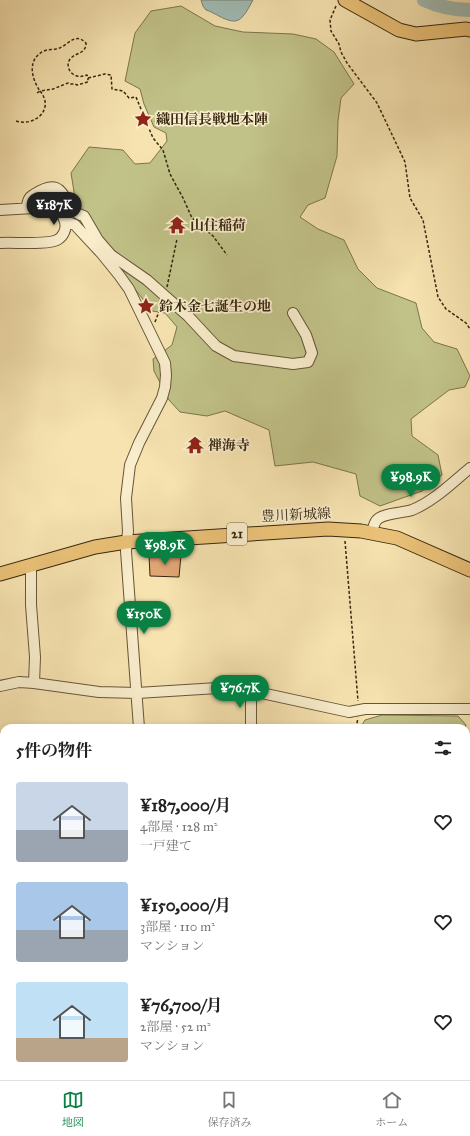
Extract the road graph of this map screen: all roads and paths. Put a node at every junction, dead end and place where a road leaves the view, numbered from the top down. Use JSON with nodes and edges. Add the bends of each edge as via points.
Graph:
{"nodes":[{"id":1,"x":340,"y":3,"type":"edge"},
{"id":2,"x":470,"y":30,"type":"edge"},
{"id":3,"x":88,"y":78,"type":"junction"},
{"id":4,"x":40,"y":91,"type":"junction"},
{"id":5,"x":36,"y":92,"type":"dead end"},
{"id":6,"x":16,"y":121,"type":"dead end"},
{"id":7,"x":27,"y":208,"type":"junction"},
{"id":8,"x":0,"y":210,"type":"edge"},
{"id":9,"x":66,"y":223,"type":"junction"},
{"id":10,"x":0,"y":243,"type":"edge"},
{"id":11,"x":227,"y":255,"type":"dead end"},
{"id":12,"x":293,"y":313,"type":"dead end"},
{"id":13,"x":470,"y":329,"type":"edge"},
{"id":14,"x":470,"y":468,"type":"edge"},
{"id":15,"x":346,"y":529,"type":"junction"},
{"id":16,"x":372,"y":532,"type":"junction"},
{"id":17,"x":126,"y":542,"type":"junction"},
{"id":18,"x":30,"y":565,"type":"junction"},
{"id":19,"x":470,"y":570,"type":"edge"},
{"id":20,"x":0,"y":574,"type":"edge"},
{"id":21,"x":34,"y":683,"type":"junction"},
{"id":22,"x":0,"y":686,"type":"edge"},
{"id":23,"x":252,"y":692,"type":"junction"},
{"id":24,"x":137,"y":693,"type":"junction"},
{"id":25,"x":470,"y":709,"type":"edge"},
{"id":26,"x":358,"y":711,"type":"junction"},
{"id":27,"x":139,"y":724,"type":"edge"},
{"id":28,"x":251,"y":724,"type":"edge"},
{"id":29,"x":357,"y":724,"type":"edge"}],
"edges":[{"from":1,"to":2,"type":"main road","via":[[399,30],[416,34]]},
{"from":1,"to":13,"type":"path","via":[[330,20],[331,31],[347,63],[377,103],[405,162],[410,198],[425,227],[438,297],[446,308]]},
{"from":3,"to":4,"type":"path","via":[[88,82],[77,85],[68,83]]},
{"from":3,"to":4,"type":"path","via":[[87,75],[72,74],[69,69],[71,58],[82,53],[86,46],[83,40],[73,39],[57,49],[45,50],[38,54],[32,63],[35,83]]},
{"from":3,"to":11,"type":"path","via":[[111,75],[112,89],[123,91],[129,98],[136,98],[153,138],[163,150],[170,174],[192,218],[213,236]]},
{"from":4,"to":5,"type":"path"},
{"from":4,"to":6,"type":"path","via":[[46,103],[41,116],[27,122]]},
{"from":7,"to":8,"type":"street"},
{"from":7,"to":9,"type":"street","via":[[58,210]]},
{"from":7,"to":12,"type":"street","via":[[31,196],[47,188],[60,189],[69,206],[84,216],[98,240],[111,255],[166,296],[216,346],[234,356],[293,364],[308,362],[312,353],[306,334]]},
{"from":9,"to":10,"type":"street","via":[[65,231],[56,241]]},
{"from":9,"to":17,"type":"street","via":[[75,225],[97,248],[129,289],[165,364],[165,387],[162,398],[130,465],[126,498]]},
{"from":14,"to":16,"type":"street","via":[[424,505],[410,511],[379,517]]},
{"from":15,"to":16,"type":"main road","name":"豊川新城線","number":"21"},
{"from":15,"to":17,"type":"main road","name":"豊川新城線","number":"21"},
{"from":15,"to":26,"type":"path"},
{"from":16,"to":19,"type":"main road","name":"豊川新城線","number":"21","via":[[397,538]]},
{"from":17,"to":18,"type":"main road","name":"豊川新城線","number":"21","via":[[95,547]]},
{"from":17,"to":24,"type":"street"},
{"from":18,"to":20,"type":"main road","name":"豊川新城線","number":"21"},
{"from":18,"to":21,"type":"street"},
{"from":21,"to":22,"type":"street","via":[[19,682]]},
{"from":21,"to":24,"type":"street","via":[[99,692]]},
{"from":23,"to":24,"type":"street","via":[[234,687]]},
{"from":23,"to":26,"type":"street","via":[[349,712]]},
{"from":23,"to":28,"type":"street"},
{"from":24,"to":27,"type":"street"},
{"from":25,"to":26,"type":"street"},
{"from":26,"to":29,"type":"path"}]}
